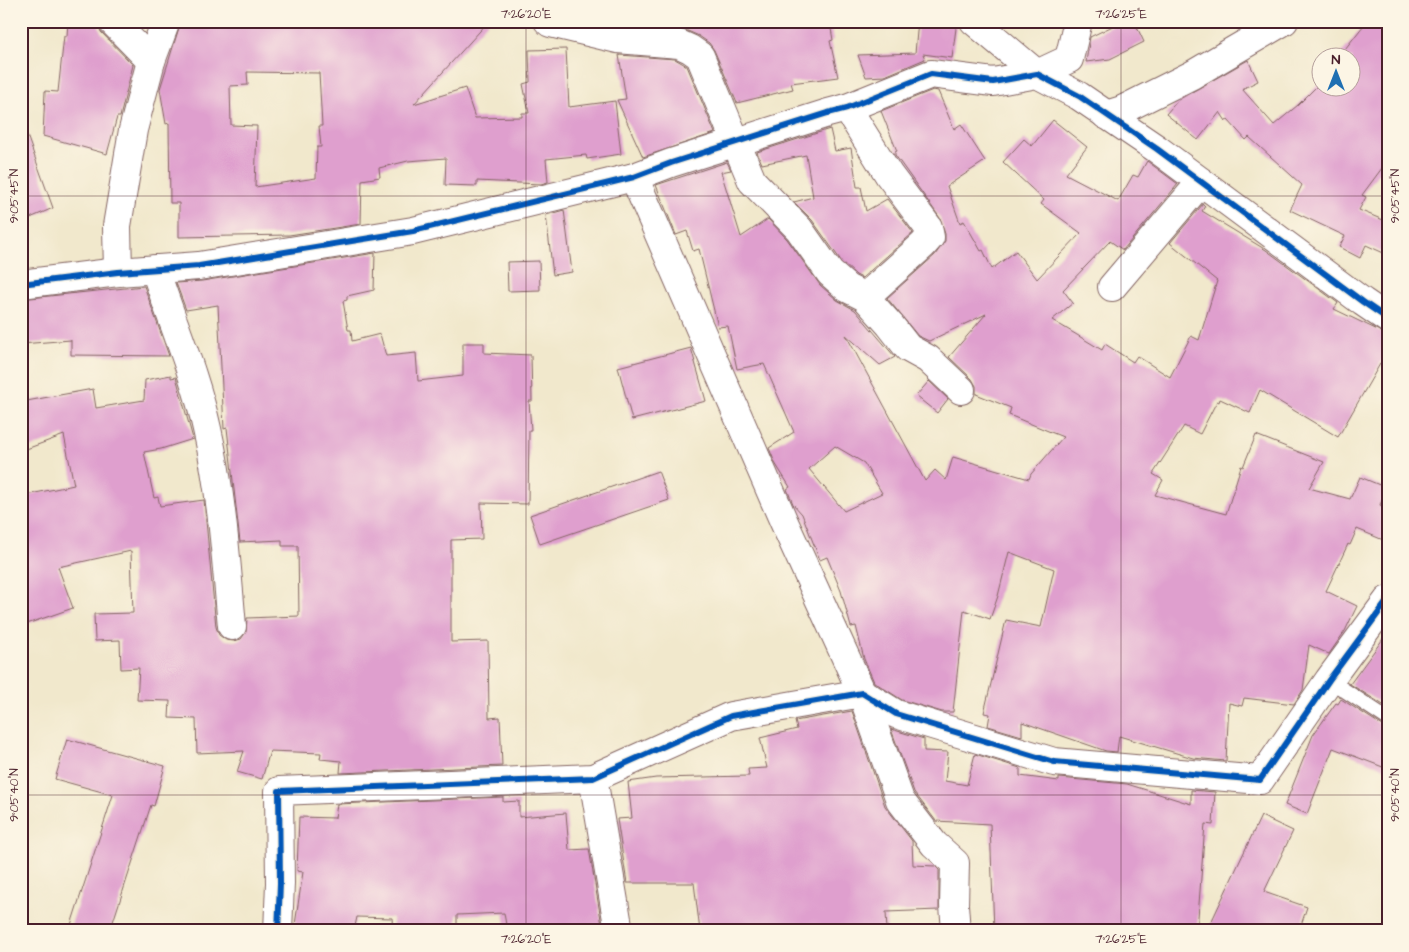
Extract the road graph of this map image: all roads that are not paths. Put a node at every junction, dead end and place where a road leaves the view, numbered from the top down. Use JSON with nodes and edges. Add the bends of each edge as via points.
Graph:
{"nodes":[{"id":1,"x":112,"y":21,"type":"edge"},
{"id":2,"x":166,"y":21,"type":"edge"},
{"id":3,"x":548,"y":21,"type":"edge"},
{"id":4,"x":974,"y":21,"type":"edge"},
{"id":5,"x":1078,"y":21,"type":"edge"},
{"id":6,"x":1284,"y":21,"type":"edge"},
{"id":7,"x":151,"y":61,"type":"junction"},
{"id":8,"x":1037,"y":74,"type":"junction"},
{"id":9,"x":847,"y":108,"type":"junction"},
{"id":10,"x":1106,"y":115,"type":"junction"},
{"id":11,"x":736,"y":143,"type":"junction"},
{"id":12,"x":634,"y":177,"type":"junction"},
{"id":13,"x":1201,"y":182,"type":"junction"},
{"id":14,"x":155,"y":269,"type":"junction"},
{"id":15,"x":118,"y":272,"type":"junction"},
{"id":16,"x":21,"y":284,"type":"edge"},
{"id":17,"x":1112,"y":288,"type":"dead end"},
{"id":18,"x":865,"y":297,"type":"junction"},
{"id":19,"x":1388,"y":319,"type":"edge"},
{"id":20,"x":961,"y":390,"type":"dead end"},
{"id":21,"x":1388,"y":600,"type":"edge"},
{"id":22,"x":232,"y":626,"type":"dead end"},
{"id":23,"x":1329,"y":680,"type":"junction"},
{"id":24,"x":862,"y":693,"type":"junction"},
{"id":25,"x":1388,"y":719,"type":"edge"},
{"id":26,"x":593,"y":778,"type":"junction"},
{"id":27,"x":278,"y":931,"type":"edge"},
{"id":28,"x":619,"y":931,"type":"edge"},
{"id":29,"x":956,"y":931,"type":"edge"}],
"edges":[{"from":1,"to":7,"type":"street"},
{"from":2,"to":7,"type":"street"},
{"from":3,"to":11,"type":"street","via":[[617,39],[679,44],[690,49],[700,56]]},
{"from":4,"to":8,"type":"street"},
{"from":5,"to":8,"type":"street","via":[[1069,59]]},
{"from":6,"to":10,"type":"street","via":[[1192,75]]},
{"from":7,"to":15,"type":"street","via":[[133,130],[118,217]]},
{"from":8,"to":9,"type":"street","via":[[993,82],[931,74]]},
{"from":8,"to":10,"type":"street","via":[[1079,96]]},
{"from":9,"to":11,"type":"street"},
{"from":9,"to":18,"type":"street","via":[[889,175],[928,227],[930,237]]},
{"from":10,"to":13,"type":"street"},
{"from":11,"to":12,"type":"street"},
{"from":11,"to":18,"type":"street","via":[[752,181],[799,229],[830,273],[847,288]]},
{"from":12,"to":14,"type":"street","via":[[413,231],[199,266]]},
{"from":12,"to":24,"type":"street"},
{"from":13,"to":17,"type":"street"},
{"from":13,"to":19,"type":"street"},
{"from":14,"to":15,"type":"street"},
{"from":14,"to":22,"type":"street","via":[[198,394],[214,459]]},
{"from":15,"to":16,"type":"street"},
{"from":18,"to":20,"type":"street","via":[[908,348],[928,359]]},
{"from":21,"to":23,"type":"street"},
{"from":23,"to":24,"type":"street","via":[[1260,780],[1054,762],[896,714]]},
{"from":23,"to":25,"type":"lane"},
{"from":24,"to":26,"type":"street","via":[[731,716]]},
{"from":24,"to":29,"type":"street","via":[[900,800],[934,844],[955,863]]},
{"from":26,"to":27,"type":"street","via":[[279,791]]},
{"from":26,"to":28,"type":"street"}]}
